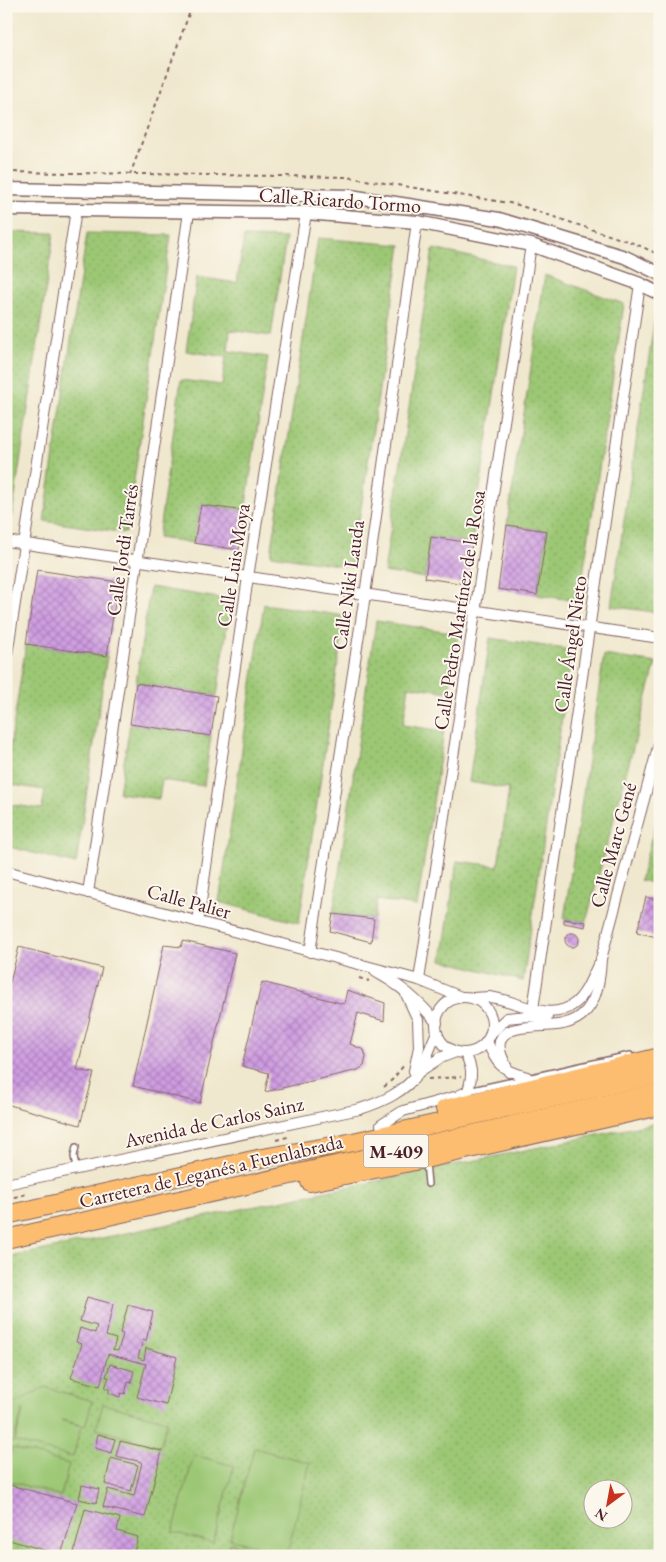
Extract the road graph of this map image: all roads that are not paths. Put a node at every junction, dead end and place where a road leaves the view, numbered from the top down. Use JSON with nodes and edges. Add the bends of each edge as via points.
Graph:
{"nodes":[{"id":1,"x":6,"y":189,"type":"edge"},
{"id":2,"x":6,"y":208,"type":"edge"},
{"id":3,"x":76,"y":210,"type":"junction"},
{"id":4,"x":189,"y":212,"type":"junction"},
{"id":5,"x":306,"y":214,"type":"junction"},
{"id":6,"x":417,"y":222,"type":"junction"},
{"id":7,"x":531,"y":245,"type":"junction"},
{"id":8,"x":660,"y":274,"type":"edge"},
{"id":9,"x":640,"y":284,"type":"junction"},
{"id":10,"x":660,"y":294,"type":"edge"},
{"id":11,"x":6,"y":541,"type":"edge"},
{"id":12,"x":23,"y":544,"type":"junction"},
{"id":13,"x":138,"y":561,"type":"junction"},
{"id":14,"x":248,"y":577,"type":"junction"},
{"id":15,"x":365,"y":594,"type":"junction"},
{"id":16,"x":476,"y":611,"type":"junction"},
{"id":17,"x":590,"y":628,"type":"junction"},
{"id":18,"x":660,"y":638,"type":"edge"},
{"id":19,"x":6,"y":661,"type":"edge"},
{"id":20,"x":660,"y":740,"type":"edge"},
{"id":21,"x":6,"y":871,"type":"edge"},
{"id":22,"x":88,"y":893,"type":"junction"},
{"id":23,"x":198,"y":922,"type":"junction"},
{"id":24,"x":310,"y":952,"type":"junction"},
{"id":25,"x":601,"y":959,"type":"junction"},
{"id":26,"x":362,"y":965,"type":"junction"},
{"id":27,"x":420,"y":980,"type":"junction"},
{"id":28,"x":597,"y":986,"type":"junction"},
{"id":29,"x":404,"y":990,"type":"junction"},
{"id":30,"x":466,"y":998,"type":"junction"},
{"id":31,"x":533,"y":1009,"type":"junction"},
{"id":32,"x":437,"y":1028,"type":"junction"},
{"id":33,"x":489,"y":1037,"type":"junction"},
{"id":34,"x":461,"y":1052,"type":"junction"},
{"id":35,"x":640,"y":1053,"type":"dead end"},
{"id":36,"x":660,"y":1057,"type":"edge"},
{"id":37,"x":509,"y":1072,"type":"junction"},
{"id":38,"x":660,"y":1074,"type":"edge"},
{"id":39,"x":416,"y":1075,"type":"junction"},
{"id":40,"x":526,"y":1077,"type":"junction"},
{"id":41,"x":468,"y":1091,"type":"junction"},
{"id":42,"x":660,"y":1092,"type":"edge"},
{"id":43,"x":660,"y":1106,"type":"edge"},
{"id":44,"x":381,"y":1124,"type":"junction"},
{"id":45,"x":76,"y":1147,"type":"dead end"},
{"id":46,"x":262,"y":1158,"type":"junction"},
{"id":47,"x":425,"y":1159,"type":"junction"},
{"id":48,"x":76,"y":1169,"type":"junction"},
{"id":49,"x":6,"y":1184,"type":"edge"},
{"id":50,"x":428,"y":1184,"type":"dead end"},
{"id":51,"x":132,"y":1210,"type":"junction"},
{"id":52,"x":6,"y":1215,"type":"edge"},
{"id":53,"x":6,"y":1240,"type":"edge"}],
"edges":[{"from":1,"to":8,"type":"street","name":"Calle Ricardo Tormo","via":[[350,196],[498,219],[625,257]]},
{"from":2,"to":3,"type":"street","name":"Calle Ricardo Tormo"},
{"from":3,"to":4,"type":"street","name":"Calle Ricardo Tormo"},
{"from":3,"to":12,"type":"street"},
{"from":4,"to":5,"type":"street","name":"Calle Ricardo Tormo"},
{"from":4,"to":13,"type":"street","name":"Calle Jordi Tarrés"},
{"from":5,"to":6,"type":"street","name":"Calle Ricardo Tormo"},
{"from":5,"to":14,"type":"street","name":"Calle Luis Moya"},
{"from":6,"to":7,"type":"street","name":"Calle Ricardo Tormo"},
{"from":6,"to":15,"type":"street","name":"Calle Niki Lauda"},
{"from":7,"to":9,"type":"street","name":"Calle Ricardo Tormo"},
{"from":7,"to":16,"type":"street","name":"Calle Pedro Martínez de la Rosa"},
{"from":9,"to":10,"type":"street","name":"Calle Ricardo Tormo"},
{"from":9,"to":17,"type":"street","name":"Calle Ángel Nieto"},
{"from":11,"to":12,"type":"street"},
{"from":12,"to":13,"type":"street"},
{"from":12,"to":19,"type":"street"},
{"from":13,"to":14,"type":"street"},
{"from":13,"to":22,"type":"street","name":"Calle Jordi Tarrés"},
{"from":14,"to":15,"type":"street"},
{"from":14,"to":23,"type":"street","name":"Calle Luis Moya"},
{"from":15,"to":16,"type":"street"},
{"from":15,"to":24,"type":"street","name":"Calle Niki Lauda"},
{"from":16,"to":17,"type":"street"},
{"from":16,"to":27,"type":"street","name":"Calle Pedro Martínez de la Rosa"},
{"from":17,"to":18,"type":"street"},
{"from":17,"to":31,"type":"street","name":"Calle Ángel Nieto"},
{"from":20,"to":25,"type":"street","name":"Calle Marc Gené"},
{"from":21,"to":22,"type":"street","name":"Calle Palier"},
{"from":22,"to":23,"type":"street","name":"Calle Palier"},
{"from":23,"to":24,"type":"street","name":"Calle Palier"},
{"from":24,"to":26,"type":"street","name":"Calle Palier"},
{"from":25,"to":28,"type":"street"},
{"from":25,"to":31,"type":"street","name":"Calle Palier","via":[[585,991],[574,1004],[550,1012]]},
{"from":26,"to":27,"type":"street","name":"Calle Palier"},
{"from":26,"to":29,"type":"street","name":"Calle Palier"},
{"from":27,"to":30,"type":"street","name":"Calle Palier"},
{"from":28,"to":33,"type":"street","via":[[578,1007],[562,1016],[507,1018]]},
{"from":28,"to":37,"type":"street","via":[[586,1011],[576,1020],[548,1026],[524,1026],[505,1034],[499,1044]]},
{"from":29,"to":32,"type":"street","name":"Calle Palier","via":[[420,1004]]},
{"from":29,"to":39,"type":"street","via":[[418,1020]]},
{"from":30,"to":31,"type":"street","name":"Calle Palier","via":[[490,997]]},
{"from":30,"to":32,"type":"street","via":[[452,1000],[444,1006]]},
{"from":30,"to":33,"type":"street","via":[[480,1002],[486,1008],[492,1024]]},
{"from":32,"to":34,"type":"street","via":[[448,1048]]},
{"from":32,"to":39,"type":"street","name":"Avenida de Carlos Sainz"},
{"from":33,"to":34,"type":"street","via":[[474,1051]]},
{"from":33,"to":37,"type":"street","via":[[498,1064]]},
{"from":34,"to":39,"type":"street","name":"Avenida de Carlos Sainz","via":[[440,1058]]},
{"from":34,"to":41,"type":"street","via":[[470,1065],[472,1078]]},
{"from":35,"to":40,"type":"lane"},
{"from":36,"to":44,"type":"highway","number":"M-409"},
{"from":37,"to":40,"type":"street"},
{"from":38,"to":46,"type":"highway","name":"Carretera de Leganés a Fuenlabrada","number":"M-409","via":[[344,1144]]},
{"from":39,"to":48,"type":"street","name":"Avenida de Carlos Sainz","via":[[383,1102],[360,1109]]},
{"from":40,"to":41,"type":"lane"},
{"from":41,"to":44,"type":"street","via":[[403,1111]]},
{"from":42,"to":51,"type":"highway","name":"Carretera de Leganés a Fuenlabrada","number":"M-409"},
{"from":43,"to":47,"type":"highway","number":"M-409"},
{"from":44,"to":46,"type":"highway","number":"M-409","via":[[299,1144]]},
{"from":45,"to":48,"type":"lane"},
{"from":46,"to":52,"type":"highway","name":"Carretera de Leganés a Fuenlabrada","number":"M-409"},
{"from":47,"to":50,"type":"lane"},
{"from":47,"to":51,"type":"highway","number":"M-409","via":[[206,1204]]},
{"from":48,"to":49,"type":"street","name":"Avenida de Carlos Sainz"},
{"from":51,"to":53,"type":"highway","name":"Carretera de Leganés a Fuenlabrada","number":"M-409"}]}
